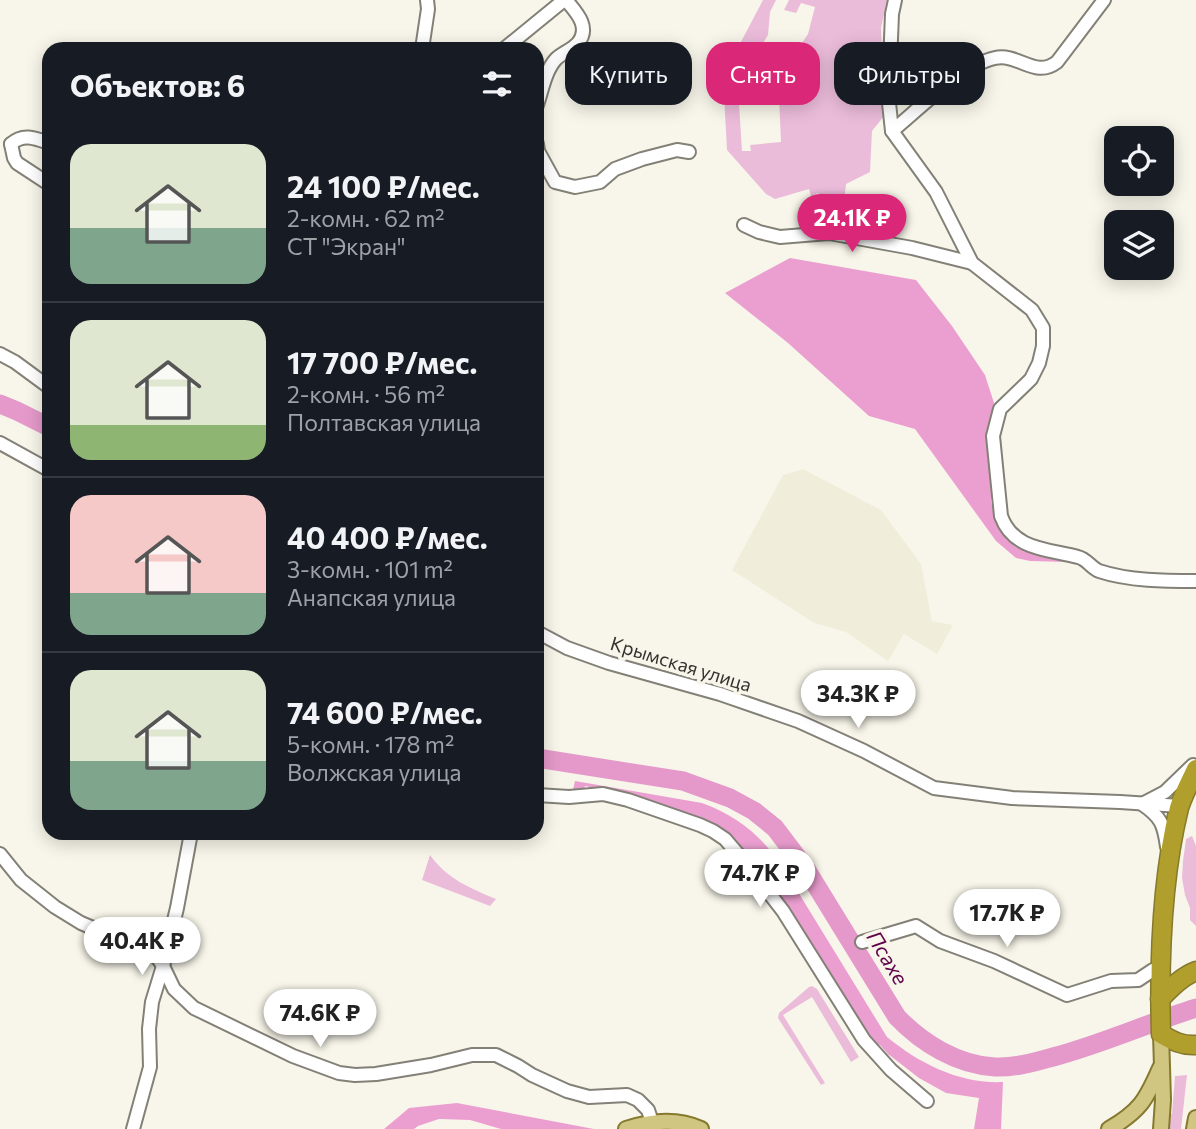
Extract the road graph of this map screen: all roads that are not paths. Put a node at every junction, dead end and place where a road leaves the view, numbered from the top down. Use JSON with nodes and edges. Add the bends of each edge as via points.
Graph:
{"nodes":[{"id":1,"x":427,"y":0,"type":"edge"},
{"id":2,"x":565,"y":0,"type":"edge"},
{"id":3,"x":895,"y":0,"type":"edge"},
{"id":4,"x":1104,"y":0,"type":"edge"},
{"id":5,"x":423,"y":42,"type":"edge"},
{"id":6,"x":513,"y":42,"type":"edge"},
{"id":7,"x":544,"y":85,"type":"edge"},
{"id":8,"x":892,"y":131,"type":"junction"},
{"id":9,"x":6,"y":141,"type":"edge"},
{"id":10,"x":42,"y":142,"type":"edge"},
{"id":11,"x":689,"y":152,"type":"dead end"},
{"id":12,"x":544,"y":162,"type":"edge"},
{"id":13,"x":42,"y":179,"type":"edge"},
{"id":14,"x":744,"y":225,"type":"dead end"},
{"id":15,"x":972,"y":263,"type":"junction"},
{"id":16,"x":0,"y":354,"type":"edge"},
{"id":17,"x":42,"y":382,"type":"edge"},
{"id":18,"x":0,"y":443,"type":"edge"},
{"id":19,"x":42,"y":466,"type":"edge"},
{"id":20,"x":1196,"y":581,"type":"edge"},
{"id":21,"x":544,"y":636,"type":"edge"},
{"id":22,"x":1196,"y":762,"type":"edge"},
{"id":23,"x":1196,"y":769,"type":"edge"},
{"id":24,"x":544,"y":795,"type":"edge"},
{"id":25,"x":1142,"y":804,"type":"junction"},
{"id":26,"x":1180,"y":806,"type":"junction"},
{"id":27,"x":190,"y":840,"type":"edge"},
{"id":28,"x":0,"y":854,"type":"edge"},
{"id":29,"x":1170,"y":860,"type":"junction"},
{"id":30,"x":862,"y":942,"type":"dead end"},
{"id":31,"x":1162,"y":959,"type":"junction"},
{"id":32,"x":163,"y":965,"type":"junction"},
{"id":33,"x":1195,"y":971,"type":"edge"},
{"id":34,"x":1160,"y":999,"type":"junction"},
{"id":35,"x":1161,"y":1034,"type":"junction"},
{"id":36,"x":1196,"y":1045,"type":"edge"},
{"id":37,"x":1162,"y":1063,"type":"junction"},
{"id":38,"x":927,"y":1101,"type":"dead end"},
{"id":39,"x":1196,"y":1118,"type":"edge"},
{"id":40,"x":652,"y":1122,"type":"junction"},
{"id":41,"x":133,"y":1129,"type":"edge"},
{"id":42,"x":626,"y":1129,"type":"edge"},
{"id":43,"x":701,"y":1129,"type":"edge"},
{"id":44,"x":1109,"y":1129,"type":"edge"},
{"id":45,"x":1161,"y":1129,"type":"edge"},
{"id":46,"x":1194,"y":1129,"type":"edge"}],
"edges":[{"from":1,"to":5,"type":"street"},
{"from":2,"to":6,"type":"street"},
{"from":2,"to":7,"type":"street","via":[[580,17],[584,31],[578,43],[555,60]]},
{"from":3,"to":8,"type":"street","via":[[889,76]]},
{"from":4,"to":8,"type":"street","via":[[1051,67],[994,58],[953,80]]},
{"from":8,"to":15,"type":"street","via":[[936,192]]},
{"from":9,"to":10,"type":"street","via":[[25,136]]},
{"from":9,"to":13,"type":"street","via":[[18,163]]},
{"from":11,"to":12,"type":"street","via":[[677,150],[642,159],[615,169],[600,182],[575,187],[555,182]]},
{"from":14,"to":15,"type":"street","via":[[780,237],[829,233]]},
{"from":15,"to":20,"type":"street","via":[[1032,310],[1043,328],[1039,363],[1031,379],[1000,409],[995,425],[1005,528],[1029,546],[1082,558],[1095,570],[1162,582]]},
{"from":16,"to":17,"type":"street"},
{"from":18,"to":19,"type":"street"},
{"from":21,"to":25,"type":"street","name":"Крымская улица","via":[[609,663],[798,721],[934,788],[1012,798]]},
{"from":22,"to":25,"type":"street","via":[[1165,792]]},
{"from":23,"to":26,"type":"highway"},
{"from":24,"to":38,"type":"street","via":[[603,794],[628,800],[700,825],[725,839],[783,911],[864,1040]]},
{"from":25,"to":26,"type":"street","name":"Крымская улица"},
{"from":25,"to":29,"type":"street","via":[[1161,819]]},
{"from":26,"to":29,"type":"highway"},
{"from":27,"to":32,"type":"street"},
{"from":28,"to":32,"type":"street","via":[[55,907],[148,951]]},
{"from":29,"to":31,"type":"highway"},
{"from":30,"to":31,"type":"street","via":[[916,926],[940,941],[1067,995],[1111,981],[1138,980]]},
{"from":31,"to":33,"type":"highway"},
{"from":31,"to":34,"type":"highway"},
{"from":32,"to":40,"type":"street","via":[[174,989],[194,1008],[338,1073],[376,1074],[472,1055],[496,1055],[567,1091],[590,1097],[627,1095],[648,1110]]},
{"from":32,"to":41,"type":"street","via":[[150,1016],[150,1067]]},
{"from":33,"to":34,"type":"highway"},
{"from":34,"to":35,"type":"highway"},
{"from":35,"to":36,"type":"highway","via":[[1186,1046]]},
{"from":35,"to":37,"type":"main road"},
{"from":37,"to":44,"type":"main road","via":[[1140,1106]]},
{"from":37,"to":45,"type":"main road"},
{"from":39,"to":46,"type":"main road"},
{"from":40,"to":42,"type":"main road"},
{"from":40,"to":43,"type":"main road","via":[[682,1122]]}]}
